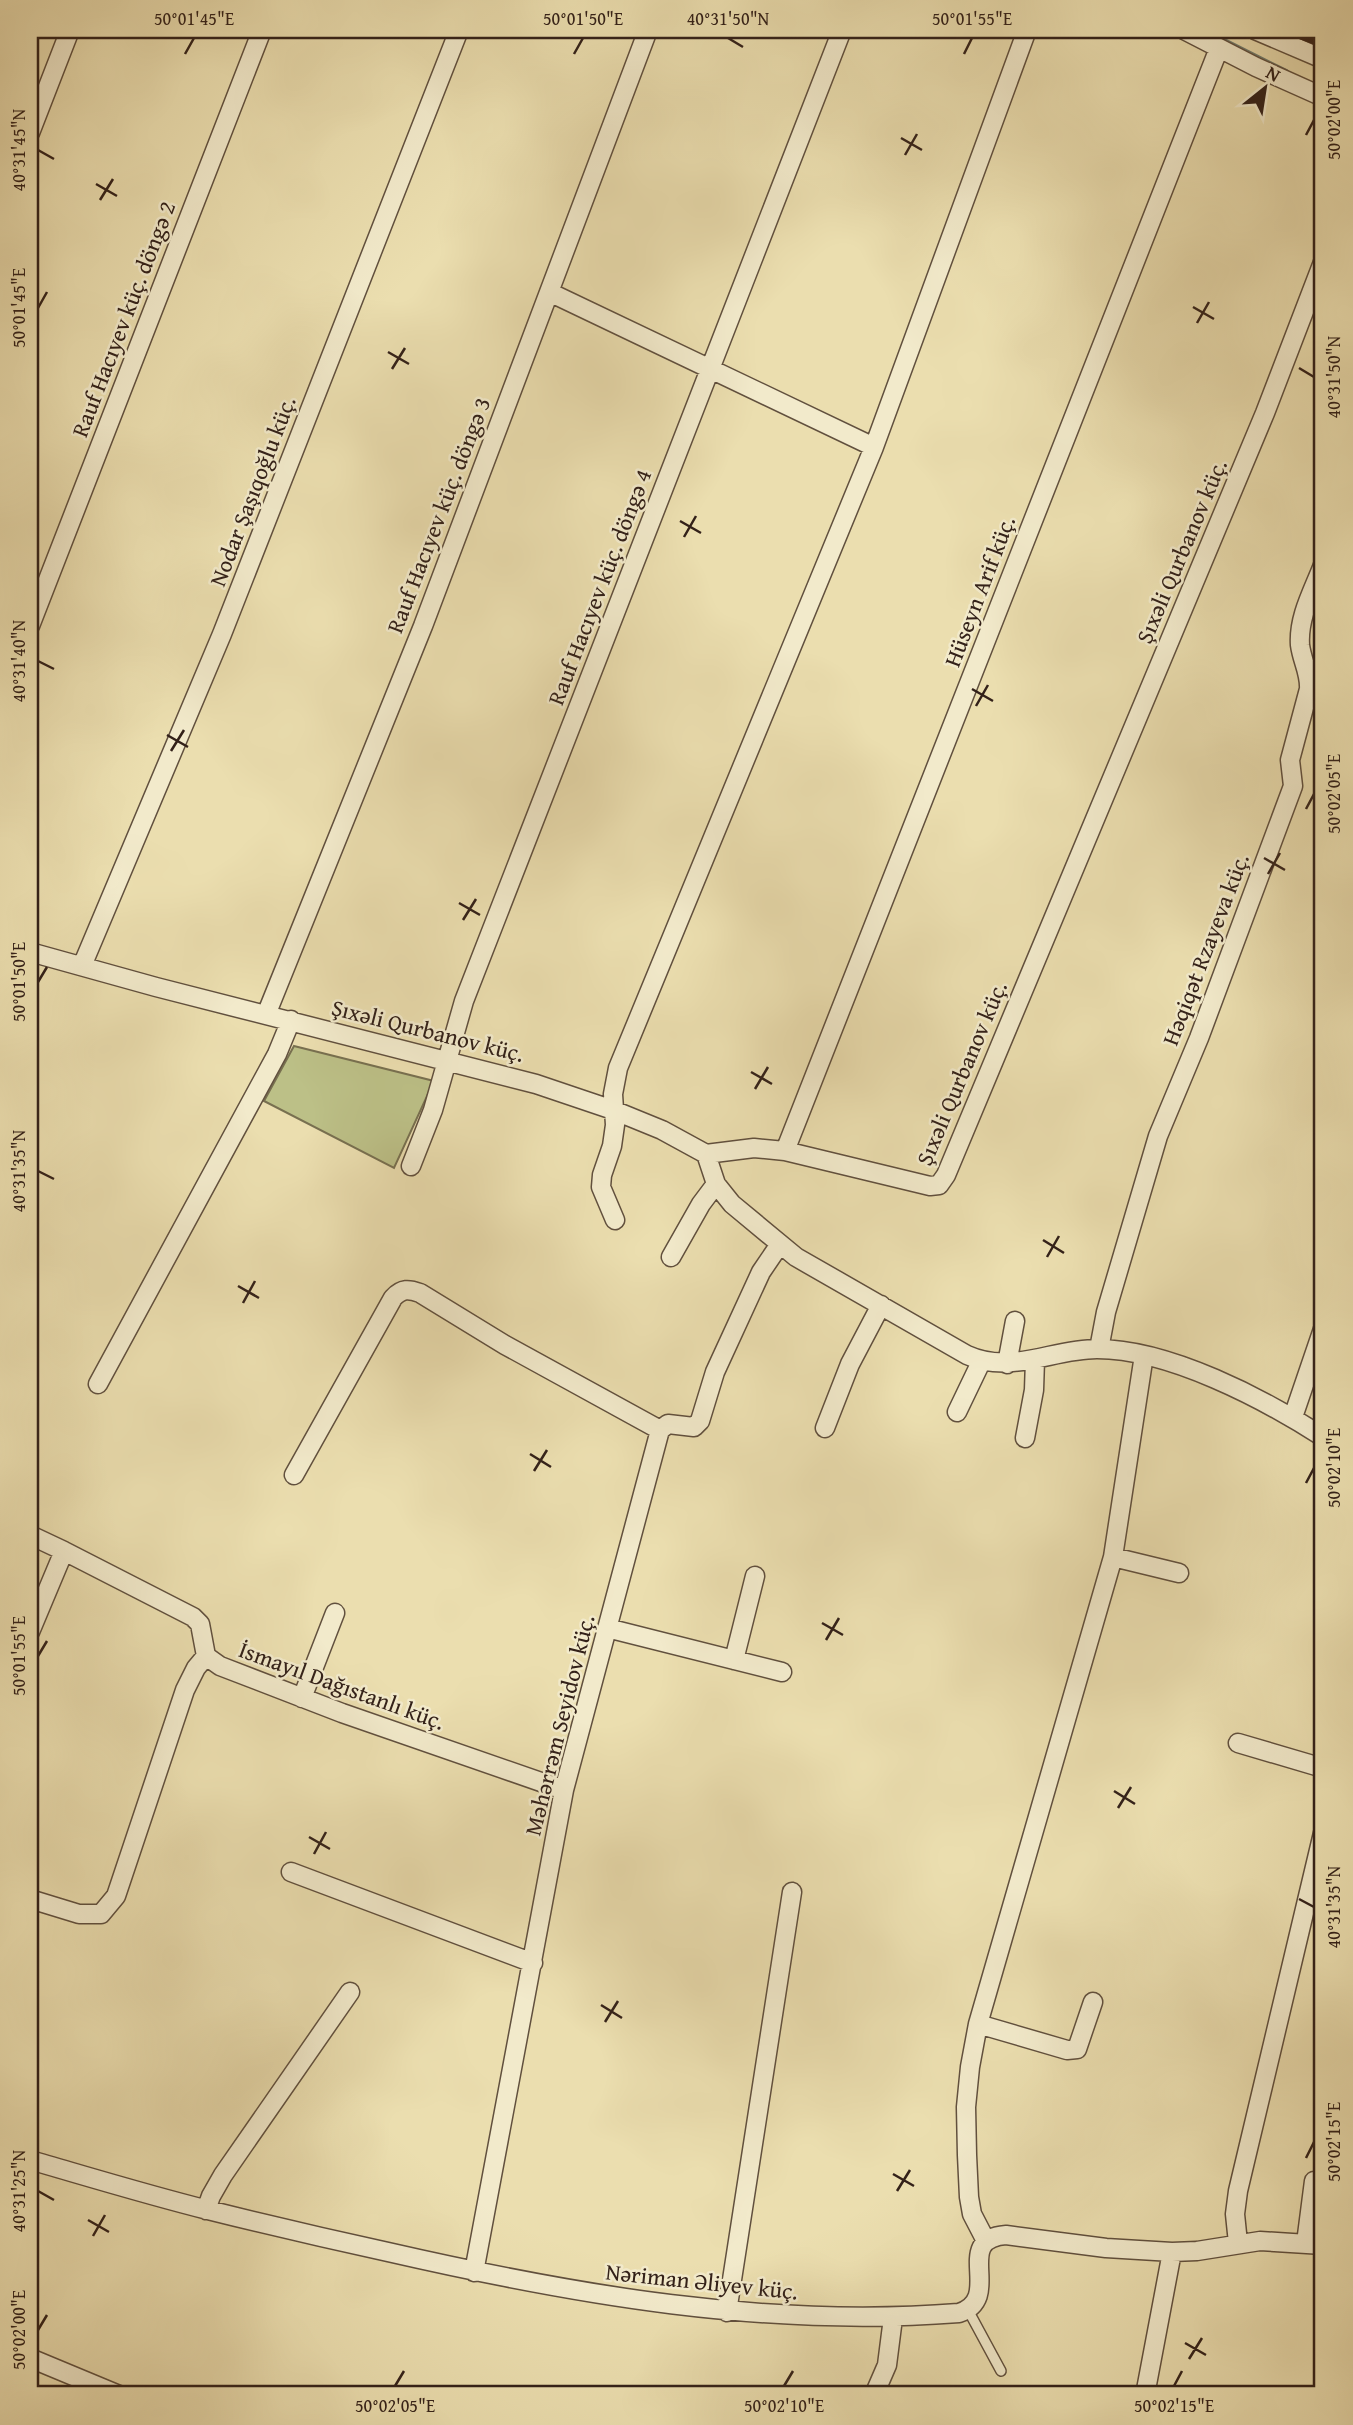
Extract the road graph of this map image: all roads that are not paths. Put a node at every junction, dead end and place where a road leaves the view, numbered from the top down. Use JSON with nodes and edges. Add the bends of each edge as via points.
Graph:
{"nodes":[{"id":1,"x":70,"y":30,"type":"edge"},
{"id":2,"x":262,"y":30,"type":"edge"},
{"id":3,"x":459,"y":30,"type":"edge"},
{"id":4,"x":648,"y":30,"type":"edge"},
{"id":5,"x":842,"y":30,"type":"edge"},
{"id":6,"x":1027,"y":30,"type":"edge"},
{"id":7,"x":1184,"y":30,"type":"edge"},
{"id":8,"x":1255,"y":30,"type":"edge"},
{"id":9,"x":1219,"y":48,"type":"junction"},
{"id":10,"x":1323,"y":59,"type":"edge"},
{"id":11,"x":1323,"y":97,"type":"edge"},
{"id":12,"x":30,"y":133,"type":"edge"},
{"id":13,"x":1323,"y":262,"type":"edge"},
{"id":14,"x":549,"y":292,"type":"junction"},
{"id":15,"x":710,"y":369,"type":"junction"},
{"id":16,"x":874,"y":447,"type":"junction"},
{"id":17,"x":1323,"y":565,"type":"edge"},
{"id":18,"x":30,"y":626,"type":"edge"},
{"id":19,"x":30,"y":952,"type":"edge"},
{"id":20,"x":82,"y":967,"type":"junction"},
{"id":21,"x":266,"y":1014,"type":"junction"},
{"id":22,"x":291,"y":1020,"type":"junction"},
{"id":23,"x":449,"y":1060,"type":"junction"},
{"id":24,"x":613,"y":1110,"type":"junction"},
{"id":25,"x":785,"y":1152,"type":"junction"},
{"id":26,"x":706,"y":1154,"type":"junction"},
{"id":27,"x":411,"y":1166,"type":"dead end"},
{"id":28,"x":716,"y":1184,"type":"junction"},
{"id":29,"x":615,"y":1220,"type":"dead end"},
{"id":30,"x":780,"y":1244,"type":"junction"},
{"id":31,"x":671,"y":1257,"type":"dead end"},
{"id":32,"x":881,"y":1305,"type":"junction"},
{"id":33,"x":1015,"y":1321,"type":"dead end"},
{"id":34,"x":1323,"y":1329,"type":"edge"},
{"id":35,"x":1099,"y":1349,"type":"junction"},
{"id":36,"x":1144,"y":1355,"type":"junction"},
{"id":37,"x":1035,"y":1360,"type":"junction"},
{"id":38,"x":981,"y":1362,"type":"junction"},
{"id":39,"x":1007,"y":1364,"type":"junction"},
{"id":40,"x":98,"y":1384,"type":"dead end"},
{"id":41,"x":957,"y":1412,"type":"dead end"},
{"id":42,"x":1293,"y":1417,"type":"junction"},
{"id":43,"x":825,"y":1428,"type":"dead end"},
{"id":44,"x":660,"y":1430,"type":"junction"},
{"id":45,"x":1323,"y":1437,"type":"edge"},
{"id":46,"x":1025,"y":1438,"type":"dead end"},
{"id":47,"x":294,"y":1475,"type":"dead end"},
{"id":48,"x":30,"y":1535,"type":"edge"},
{"id":49,"x":64,"y":1551,"type":"junction"},
{"id":50,"x":1113,"y":1557,"type":"junction"},
{"id":51,"x":1180,"y":1573,"type":"dead end"},
{"id":52,"x":755,"y":1576,"type":"dead end"},
{"id":53,"x":335,"y":1613,"type":"dead end"},
{"id":54,"x":607,"y":1628,"type":"junction"},
{"id":55,"x":30,"y":1632,"type":"edge"},
{"id":56,"x":206,"y":1656,"type":"junction"},
{"id":57,"x":734,"y":1660,"type":"junction"},
{"id":58,"x":782,"y":1672,"type":"dead end"},
{"id":59,"x":302,"y":1698,"type":"junction"},
{"id":60,"x":1238,"y":1743,"type":"dead end"},
{"id":61,"x":1323,"y":1768,"type":"edge"},
{"id":62,"x":564,"y":1790,"type":"junction"},
{"id":63,"x":1323,"y":1833,"type":"edge"},
{"id":64,"x":291,"y":1872,"type":"dead end"},
{"id":65,"x":792,"y":1892,"type":"dead end"},
{"id":66,"x":30,"y":1899,"type":"edge"},
{"id":67,"x":533,"y":1963,"type":"junction"},
{"id":68,"x":350,"y":1992,"type":"dead end"},
{"id":69,"x":1093,"y":2001,"type":"dead end"},
{"id":70,"x":978,"y":2024,"type":"junction"},
{"id":71,"x":30,"y":2160,"type":"edge"},
{"id":72,"x":1314,"y":2181,"type":"dead end"},
{"id":73,"x":206,"y":2210,"type":"junction"},
{"id":74,"x":986,"y":2241,"type":"junction"},
{"id":75,"x":1238,"y":2243,"type":"junction"},
{"id":76,"x":1315,"y":2244,"type":"edge"},
{"id":77,"x":1172,"y":2252,"type":"junction"},
{"id":78,"x":474,"y":2272,"type":"junction"},
{"id":79,"x":968,"y":2310,"type":"junction"},
{"id":80,"x":727,"y":2312,"type":"junction"},
{"id":81,"x":894,"y":2318,"type":"junction"},
{"id":82,"x":30,"y":2358,"type":"edge"},
{"id":83,"x":1001,"y":2371,"type":"dead end"},
{"id":84,"x":119,"y":2395,"type":"edge"},
{"id":85,"x":874,"y":2395,"type":"edge"},
{"id":86,"x":1145,"y":2395,"type":"edge"}],
"edges":[{"from":1,"to":12,"type":"street"},
{"from":2,"to":18,"type":"street","name":"Rauf Hacıyev küç. döngə 2"},
{"from":3,"to":20,"type":"street","name":"Nodar Şaşıqoğlu küç.","via":[[222,634]]},
{"from":4,"to":14,"type":"street","name":"Rauf Hacıyev küç. döngə 3"},
{"from":5,"to":15,"type":"street","name":"Rauf Hacıyev küç. döngə 4"},
{"from":6,"to":16,"type":"street"},
{"from":7,"to":9,"type":"street"},
{"from":8,"to":10,"type":"street"},
{"from":9,"to":11,"type":"street"},
{"from":9,"to":25,"type":"street","name":"Hüseyn Arif küç."},
{"from":13,"to":25,"type":"street","name":"Şıxəli Qurbanov küç.","via":[[1260,426],[946,1175],[939,1185],[930,1186]]},
{"from":14,"to":15,"type":"street"},
{"from":14,"to":21,"type":"street","name":"Rauf Hacıyev küç. döngə 3","via":[[423,626]]},
{"from":15,"to":16,"type":"street"},
{"from":15,"to":23,"type":"street","name":"Rauf Hacıyev küç. döngə 4","via":[[464,1001]]},
{"from":16,"to":24,"type":"street","via":[[618,1068]]},
{"from":17,"to":35,"type":"street","name":"Həqiqət Rzayeva küç.","via":[[1300,627],[1309,689],[1290,760],[1293,786],[1158,1136],[1105,1312]]},
{"from":19,"to":20,"type":"street","name":"Şıxəli Qurbanov küç."},
{"from":20,"to":21,"type":"street","name":"Şıxəli Qurbanov küç."},
{"from":21,"to":22,"type":"street","name":"Şıxəli Qurbanov küç."},
{"from":22,"to":23,"type":"street","name":"Şıxəli Qurbanov küç."},
{"from":22,"to":40,"type":"street"},
{"from":23,"to":24,"type":"street","name":"Şıxəli Qurbanov küç."},
{"from":23,"to":27,"type":"street","name":"Rauf Hacıyev küç. döngə 4"},
{"from":24,"to":26,"type":"street","name":"Şıxəli Qurbanov küç."},
{"from":24,"to":29,"type":"street","via":[[612,1146],[601,1187]]},
{"from":25,"to":26,"type":"street","name":"Şıxəli Qurbanov küç.","via":[[754,1149]]},
{"from":26,"to":28,"type":"street"},
{"from":28,"to":30,"type":"street","via":[[732,1204]]},
{"from":28,"to":31,"type":"street"},
{"from":30,"to":32,"type":"street","via":[[814,1269]]},
{"from":30,"to":44,"type":"street","via":[[761,1272],[715,1372],[700,1421],[694,1427],[668,1424]]},
{"from":32,"to":38,"type":"street"},
{"from":32,"to":43,"type":"street","via":[[850,1364]]},
{"from":33,"to":39,"type":"street"},
{"from":34,"to":42,"type":"street"},
{"from":35,"to":36,"type":"street"},
{"from":35,"to":37,"type":"street"},
{"from":36,"to":42,"type":"street","via":[[1245,1392]]},
{"from":36,"to":50,"type":"street"},
{"from":37,"to":39,"type":"street"},
{"from":37,"to":46,"type":"street"},
{"from":38,"to":39,"type":"street"},
{"from":38,"to":41,"type":"street"},
{"from":42,"to":45,"type":"street"},
{"from":44,"to":47,"type":"street","via":[[410,1289],[393,1298]]},
{"from":44,"to":54,"type":"street","name":"Məhərrəm Seyidov küç."},
{"from":48,"to":49,"type":"street","name":"İsmayıl Dağıstanlı küç."},
{"from":49,"to":55,"type":"street"},
{"from":49,"to":56,"type":"street","name":"İsmayıl Dağıstanlı küç.","via":[[193,1617],[200,1625]]},
{"from":50,"to":51,"type":"street"},
{"from":50,"to":70,"type":"street"},
{"from":52,"to":57,"type":"street"},
{"from":53,"to":59,"type":"street"},
{"from":54,"to":57,"type":"street"},
{"from":54,"to":62,"type":"street","name":"Məhərrəm Seyidov küç."},
{"from":56,"to":59,"type":"street","name":"İsmayıl Dağıstanlı küç.","via":[[220,1666]]},
{"from":56,"to":66,"type":"street","via":[[185,1690],[116,1896],[101,1914],[79,1914]]},
{"from":57,"to":58,"type":"street"},
{"from":59,"to":62,"type":"street","name":"İsmayıl Dağıstanlı küç."},
{"from":60,"to":61,"type":"street"},
{"from":62,"to":67,"type":"street","name":"Məhərrəm Seyidov küç."},
{"from":63,"to":75,"type":"street","via":[[1238,2190]]},
{"from":64,"to":67,"type":"street"},
{"from":65,"to":80,"type":"street"},
{"from":67,"to":78,"type":"street","name":"Məhərrəm Seyidov küç."},
{"from":68,"to":73,"type":"street","via":[[223,2175]]},
{"from":69,"to":70,"type":"street","via":[[1077,2049]]},
{"from":70,"to":74,"type":"street","via":[[966,2107],[967,2166],[972,2214]]},
{"from":71,"to":73,"type":"street","name":"Nəriman Əliyev küç."},
{"from":72,"to":76,"type":"street"},
{"from":73,"to":78,"type":"street","name":"Nəriman Əliyev küç."},
{"from":74,"to":77,"type":"street","via":[[1006,2235]]},
{"from":74,"to":79,"type":"street","via":[[979,2256],[979,2298]]},
{"from":75,"to":76,"type":"street"},
{"from":75,"to":77,"type":"street"},
{"from":77,"to":86,"type":"street"},
{"from":78,"to":80,"type":"street","name":"Nəriman Əliyev küç."},
{"from":79,"to":81,"type":"street","name":"Nəriman Əliyev küç."},
{"from":79,"to":83,"type":"lane"},
{"from":80,"to":81,"type":"street","name":"Nəriman Əliyev küç."},
{"from":81,"to":85,"type":"street","via":[[887,2365]]},
{"from":82,"to":84,"type":"street"}]}
